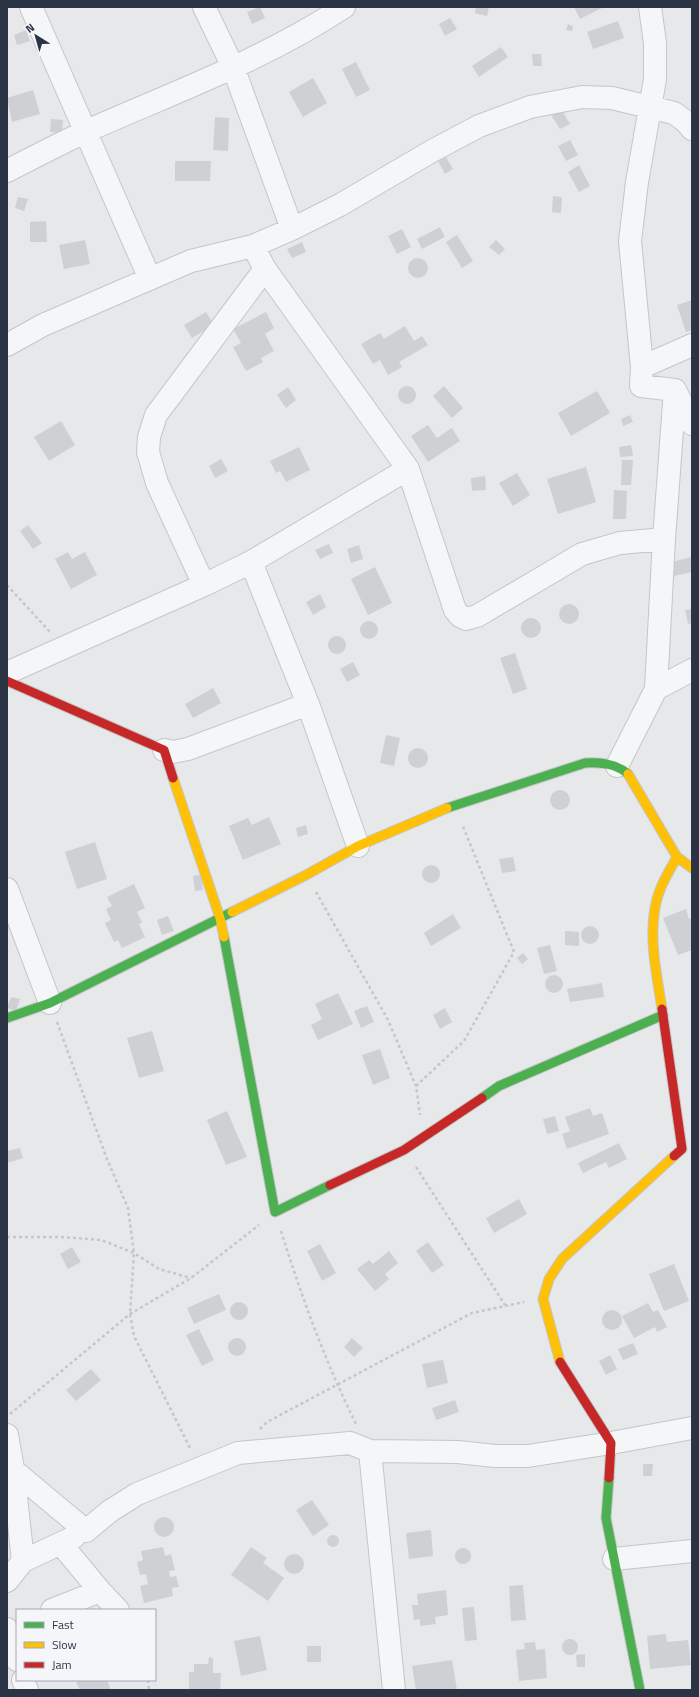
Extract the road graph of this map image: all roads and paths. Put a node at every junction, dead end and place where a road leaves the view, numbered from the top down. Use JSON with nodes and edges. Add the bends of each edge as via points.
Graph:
{"nodes":[{"id":1,"x":31,"y":7,"type":"edge"},
{"id":2,"x":204,"y":7,"type":"edge"},
{"id":3,"x":344,"y":7,"type":"edge"},
{"id":4,"x":650,"y":7,"type":"edge"},
{"id":5,"x":233,"y":67,"type":"junction"},
{"id":6,"x":652,"y":107,"type":"junction"},
{"id":7,"x":692,"y":129,"type":"edge"},
{"id":8,"x":87,"y":131,"type":"junction"},
{"id":9,"x":7,"y":171,"type":"edge"},
{"id":10,"x":292,"y":229,"type":"junction"},
{"id":11,"x":253,"y":246,"type":"junction"},
{"id":12,"x":265,"y":269,"type":"junction"},
{"id":13,"x":150,"y":279,"type":"junction"},
{"id":14,"x":7,"y":345,"type":"edge"},
{"id":15,"x":692,"y":345,"type":"edge"},
{"id":16,"x":642,"y":367,"type":"junction"},
{"id":17,"x":675,"y":390,"type":"junction"},
{"id":18,"x":692,"y":424,"type":"edge"},
{"id":19,"x":408,"y":468,"type":"junction"},
{"id":20,"x":664,"y":539,"type":"junction"},
{"id":21,"x":251,"y":562,"type":"junction"},
{"id":22,"x":7,"y":585,"type":"edge"},
{"id":23,"x":204,"y":585,"type":"junction"},
{"id":24,"x":64,"y":647,"type":"junction"},
{"id":25,"x":692,"y":670,"type":"edge"},
{"id":26,"x":7,"y":673,"type":"edge"},
{"id":27,"x":7,"y":681,"type":"edge"},
{"id":28,"x":656,"y":690,"type":"junction"},
{"id":29,"x":308,"y":704,"type":"junction"},
{"id":30,"x":164,"y":750,"type":"junction"},
{"id":31,"x":616,"y":766,"type":"junction"},
{"id":32,"x":454,"y":805,"type":"junction"},
{"id":33,"x":358,"y":846,"type":"junction"},
{"id":34,"x":677,"y":857,"type":"junction"},
{"id":35,"x":692,"y":868,"type":"edge"},
{"id":36,"x":306,"y":875,"type":"junction"},
{"id":37,"x":7,"y":889,"type":"edge"},
{"id":38,"x":220,"y":918,"type":"junction"},
{"id":39,"x":50,"y":1003,"type":"junction"},
{"id":40,"x":664,"y":1015,"type":"junction"},
{"id":41,"x":7,"y":1018,"type":"edge"},
{"id":42,"x":416,"y":1086,"type":"junction"},
{"id":43,"x":423,"y":1137,"type":"junction"},
{"id":44,"x":687,"y":1146,"type":"edge"},
{"id":45,"x":404,"y":1150,"type":"junction"},
{"id":46,"x":275,"y":1212,"type":"junction"},
{"id":47,"x":7,"y":1237,"type":"edge"},
{"id":48,"x":134,"y":1254,"type":"junction"},
{"id":49,"x":192,"y":1278,"type":"junction"},
{"id":50,"x":543,"y":1299,"type":"junction"},
{"id":51,"x":505,"y":1306,"type":"junction"},
{"id":52,"x":130,"y":1314,"type":"junction"},
{"id":53,"x":337,"y":1386,"type":"junction"},
{"id":54,"x":7,"y":1417,"type":"edge"},
{"id":55,"x":692,"y":1428,"type":"edge"},
{"id":56,"x":7,"y":1435,"type":"edge"},
{"id":57,"x":611,"y":1443,"type":"junction"},
{"id":58,"x":370,"y":1451,"type":"junction"},
{"id":59,"x":238,"y":1453,"type":"junction"},
{"id":60,"x":10,"y":1467,"type":"edge"},
{"id":61,"x":200,"y":1468,"type":"junction"},
{"id":62,"x":86,"y":1531,"type":"junction"},
{"id":63,"x":61,"y":1544,"type":"junction"},
{"id":64,"x":692,"y":1551,"type":"edge"},
{"id":65,"x":614,"y":1559,"type":"junction"},
{"id":66,"x":23,"y":1561,"type":"junction"},
{"id":67,"x":7,"y":1580,"type":"edge"},
{"id":68,"x":100,"y":1592,"type":"junction"},
{"id":69,"x":55,"y":1609,"type":"edge"},
{"id":70,"x":117,"y":1609,"type":"edge"},
{"id":71,"x":7,"y":1630,"type":"edge"},
{"id":72,"x":16,"y":1657,"type":"edge"},
{"id":73,"x":394,"y":1690,"type":"edge"},
{"id":74,"x":640,"y":1690,"type":"edge"}],
"edges":[{"from":1,"to":8,"type":"street"},
{"from":2,"to":5,"type":"street"},
{"from":3,"to":5,"type":"street","via":[[273,48]]},
{"from":4,"to":6,"type":"street","via":[[655,43]]},
{"from":5,"to":8,"type":"street"},
{"from":5,"to":10,"type":"street"},
{"from":6,"to":7,"type":"street","via":[[674,112]]},
{"from":6,"to":10,"type":"street","via":[[612,98],[582,97],[530,107],[480,126],[340,205]]},
{"from":6,"to":16,"type":"street","via":[[637,182],[630,241]]},
{"from":8,"to":9,"type":"street"},
{"from":8,"to":13,"type":"street"},
{"from":10,"to":11,"type":"street"},
{"from":11,"to":12,"type":"street"},
{"from":11,"to":13,"type":"street","via":[[191,261]]},
{"from":12,"to":19,"type":"street"},
{"from":12,"to":23,"type":"street","via":[[156,415],[149,436],[148,452],[157,483]]},
{"from":13,"to":14,"type":"street","via":[[43,325]]},
{"from":15,"to":16,"type":"street"},
{"from":16,"to":17,"type":"street","via":[[641,386]]},
{"from":17,"to":18,"type":"street"},
{"from":17,"to":20,"type":"street"},
{"from":19,"to":20,"type":"street","via":[[455,610],[466,619],[477,616],[582,554],[620,543]]},
{"from":19,"to":21,"type":"street"},
{"from":20,"to":28,"type":"street"},
{"from":21,"to":23,"type":"street"},
{"from":21,"to":29,"type":"street"},
{"from":22,"to":24,"type":"path"},
{"from":23,"to":24,"type":"street"},
{"from":24,"to":26,"type":"street"},
{"from":25,"to":28,"type":"street"},
{"from":27,"to":30,"type":"street"},
{"from":28,"to":31,"type":"street"},
{"from":29,"to":30,"type":"street","via":[[188,749],[173,752]]},
{"from":29,"to":33,"type":"street"},
{"from":30,"to":38,"type":"street"},
{"from":31,"to":32,"type":"street","via":[[601,761],[585,763]]},
{"from":31,"to":34,"type":"street","via":[[627,773]]},
{"from":32,"to":33,"type":"street"},
{"from":32,"to":42,"type":"path","via":[[514,952],[464,1041]]},
{"from":33,"to":36,"type":"street"},
{"from":34,"to":35,"type":"street"},
{"from":34,"to":40,"type":"street","via":[[663,882],[655,908],[653,948]]},
{"from":36,"to":38,"type":"street"},
{"from":36,"to":42,"type":"path","via":[[388,1020]]},
{"from":37,"to":39,"type":"street"},
{"from":38,"to":39,"type":"street"},
{"from":38,"to":46,"type":"street"},
{"from":39,"to":41,"type":"street"},
{"from":39,"to":48,"type":"path","via":[[107,1160],[128,1208]]},
{"from":40,"to":43,"type":"street","via":[[499,1086]]},
{"from":40,"to":44,"type":"street"},
{"from":42,"to":43,"type":"path"},
{"from":43,"to":45,"type":"street"},
{"from":44,"to":50,"type":"street","via":[[562,1259],[549,1279]]},
{"from":45,"to":46,"type":"street"},
{"from":45,"to":51,"type":"path"},
{"from":46,"to":49,"type":"path"},
{"from":46,"to":53,"type":"path","via":[[303,1300]]},
{"from":47,"to":48,"type":"path","via":[[101,1240]]},
{"from":48,"to":49,"type":"path","via":[[159,1269]]},
{"from":48,"to":52,"type":"path"},
{"from":49,"to":52,"type":"path"},
{"from":50,"to":51,"type":"path"},
{"from":50,"to":57,"type":"street","via":[[560,1364]]},
{"from":51,"to":53,"type":"path","via":[[472,1313]]},
{"from":52,"to":54,"type":"path"},
{"from":52,"to":61,"type":"path","via":[[134,1336]]},
{"from":53,"to":58,"type":"path"},
{"from":53,"to":59,"type":"path","via":[[267,1422]]},
{"from":55,"to":57,"type":"street"},
{"from":56,"to":60,"type":"street"},
{"from":57,"to":58,"type":"street","via":[[528,1456]]},
{"from":57,"to":65,"type":"street","via":[[606,1518]]},
{"from":58,"to":59,"type":"street","via":[[350,1443]]},
{"from":58,"to":73,"type":"street"},
{"from":59,"to":61,"type":"street"},
{"from":60,"to":62,"type":"street"},
{"from":60,"to":66,"type":"street"},
{"from":61,"to":62,"type":"street","via":[[137,1494],[110,1511]]},
{"from":62,"to":63,"type":"street"},
{"from":63,"to":66,"type":"street"},
{"from":63,"to":68,"type":"street"},
{"from":64,"to":65,"type":"street"},
{"from":65,"to":74,"type":"street"},
{"from":66,"to":67,"type":"street"},
{"from":68,"to":69,"type":"street"},
{"from":68,"to":70,"type":"street"},
{"from":71,"to":72,"type":"street"}]}
